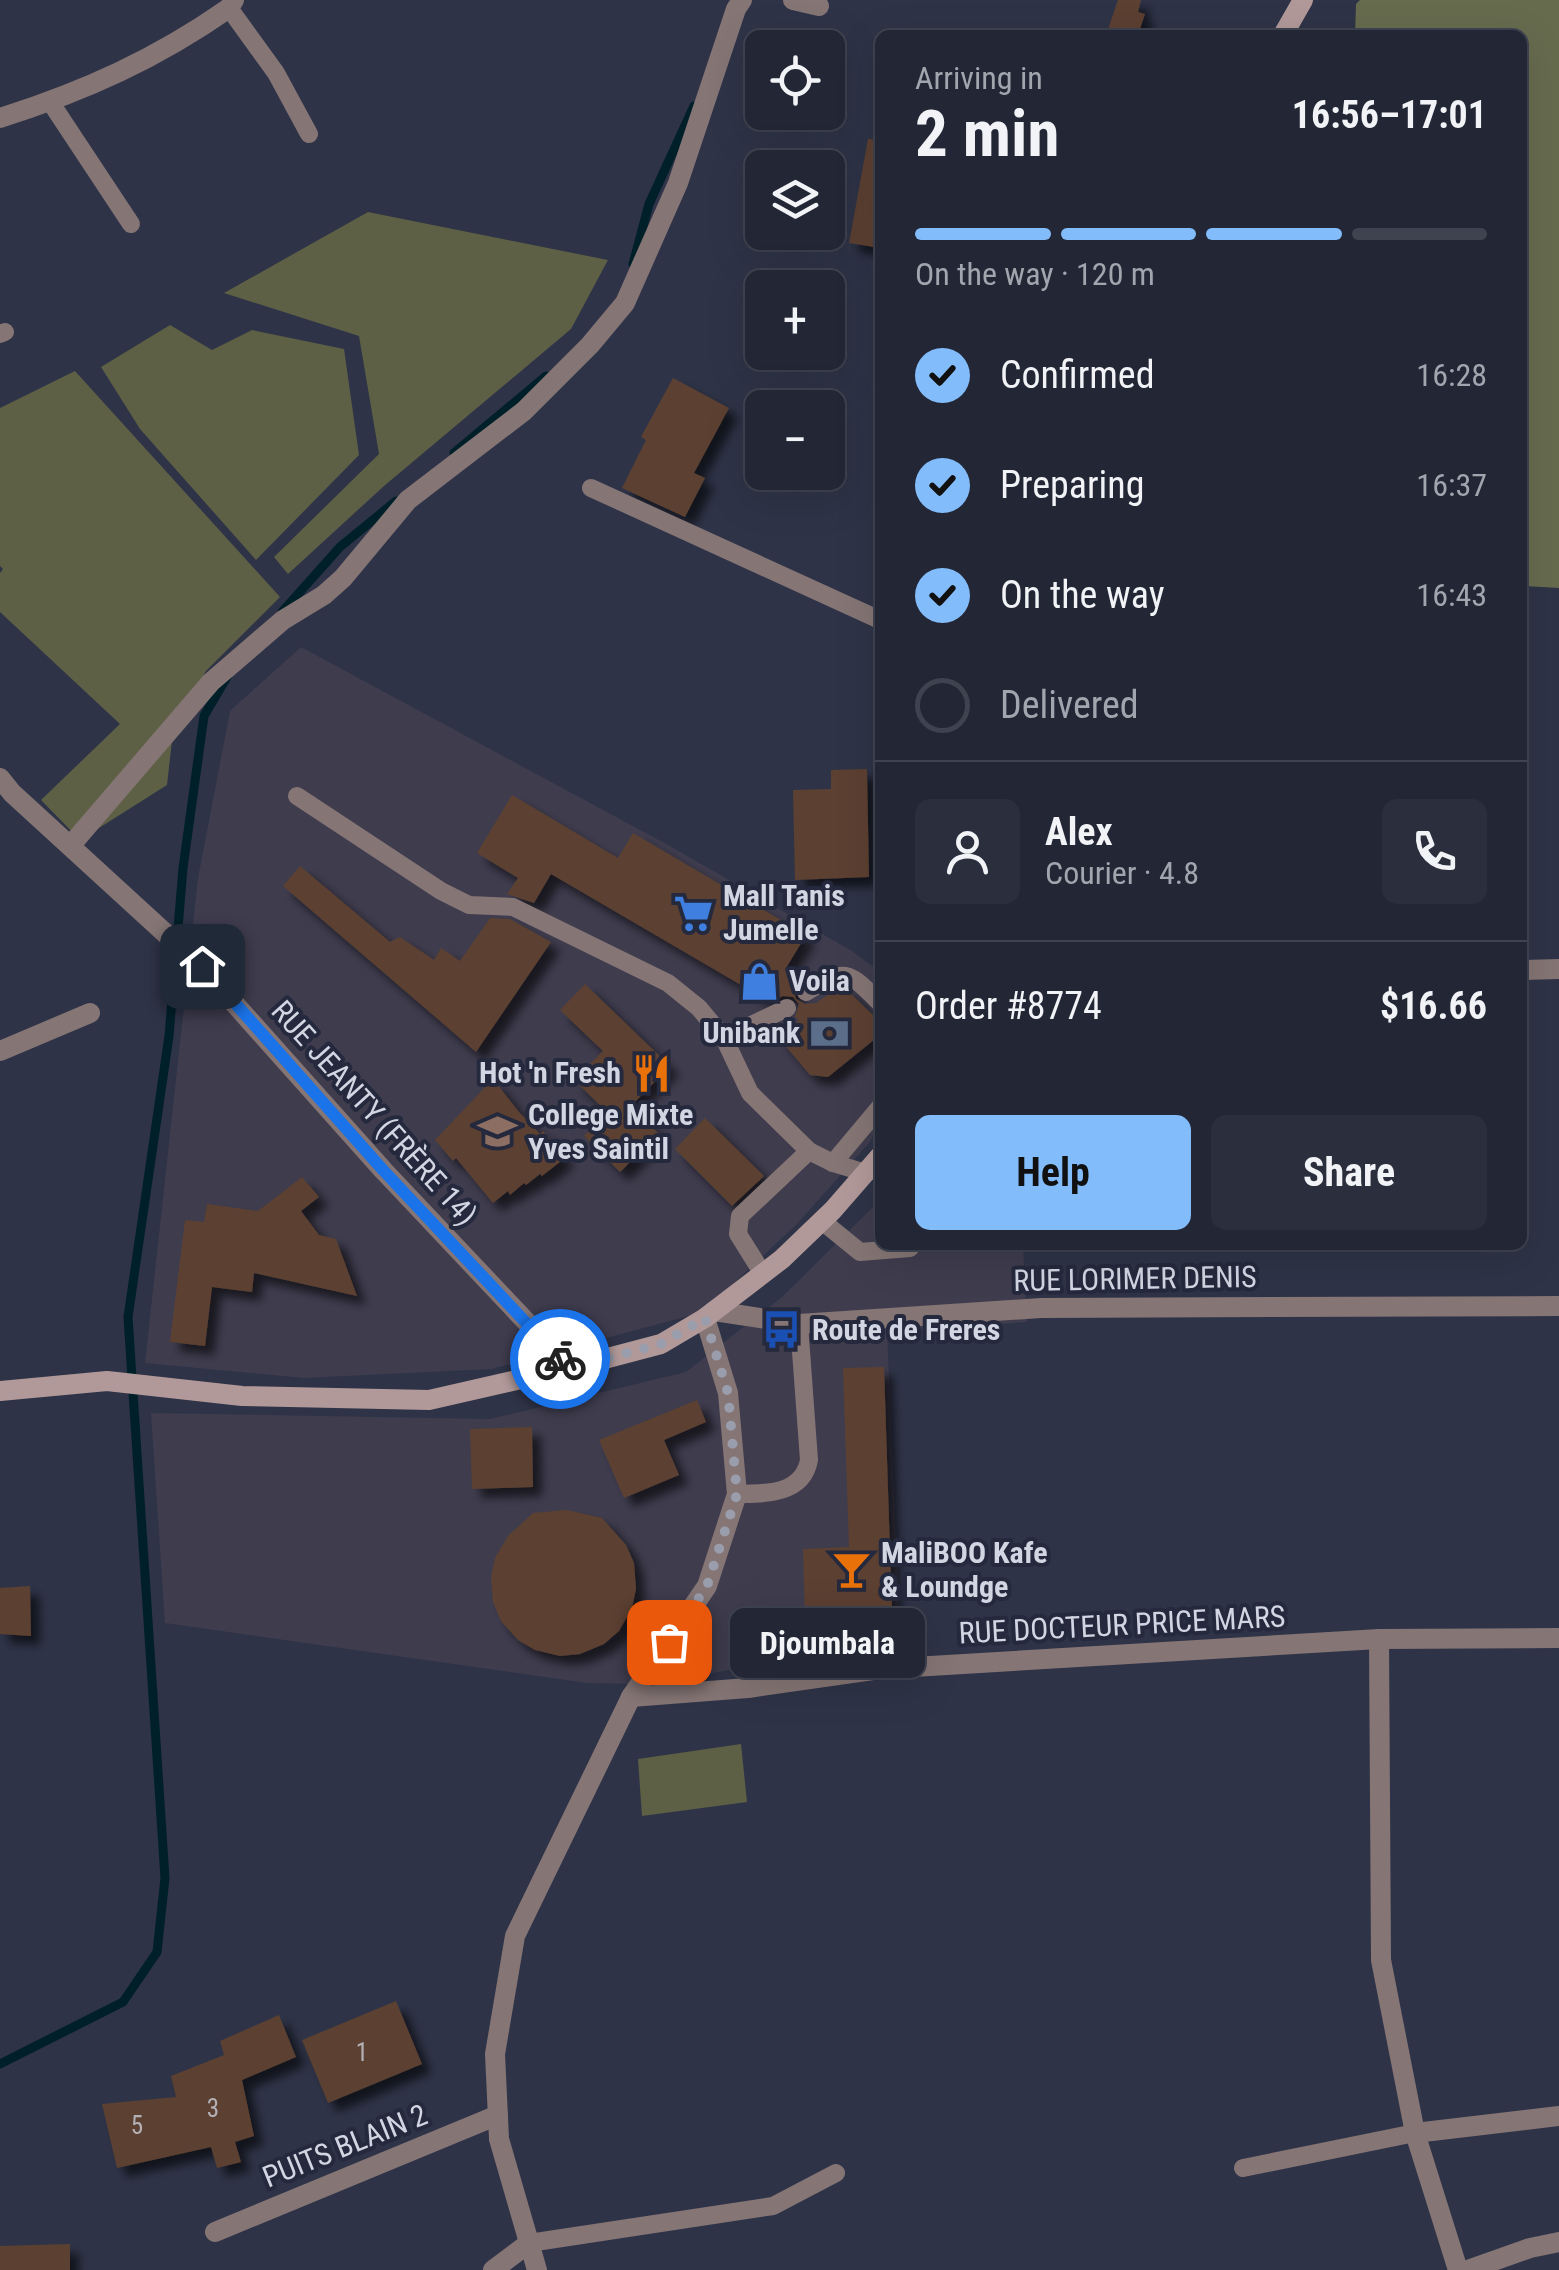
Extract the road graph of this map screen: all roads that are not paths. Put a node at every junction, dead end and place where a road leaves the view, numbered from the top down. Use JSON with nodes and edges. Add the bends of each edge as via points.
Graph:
{"nodes":[{"id":1,"x":742,"y":0,"type":"edge"},
{"id":2,"x":793,"y":0,"type":"edge"},
{"id":3,"x":1298,"y":2,"type":"edge"},
{"id":4,"x":232,"y":4,"type":"edge"},
{"id":5,"x":819,"y":6,"type":"dead end"},
{"id":6,"x":1284,"y":30,"type":"edge"},
{"id":7,"x":51,"y":102,"type":"junction"},
{"id":8,"x":0,"y":118,"type":"edge"},
{"id":9,"x":309,"y":134,"type":"dead end"},
{"id":10,"x":131,"y":224,"type":"dead end"},
{"id":11,"x":591,"y":488,"type":"dead end"},
{"id":12,"x":875,"y":618,"type":"edge"},
{"id":13,"x":4,"y":790,"type":"edge"},
{"id":14,"x":297,"y":796,"type":"dead end"},
{"id":15,"x":70,"y":846,"type":"junction"},
{"id":16,"x":1559,"y":969,"type":"edge"},
{"id":17,"x":1527,"y":970,"type":"edge"},
{"id":18,"x":806,"y":992,"type":"dead end"},
{"id":19,"x":875,"y":998,"type":"edge"},
{"id":20,"x":787,"y":1008,"type":"dead end"},
{"id":21,"x":90,"y":1013,"type":"dead end"},
{"id":22,"x":724,"y":1038,"type":"junction"},
{"id":23,"x":0,"y":1051,"type":"edge"},
{"id":24,"x":875,"y":1113,"type":"edge"},
{"id":25,"x":809,"y":1151,"type":"junction"},
{"id":26,"x":875,"y":1162,"type":"edge"},
{"id":27,"x":832,"y":1163,"type":"junction"},
{"id":28,"x":866,"y":1174,"type":"junction"},
{"id":29,"x":822,"y":1220,"type":"junction"},
{"id":30,"x":885,"y":1250,"type":"edge"},
{"id":31,"x":762,"y":1274,"type":"junction"},
{"id":32,"x":1559,"y":1306,"type":"edge"},
{"id":33,"x":709,"y":1315,"type":"junction"},
{"id":34,"x":799,"y":1324,"type":"junction"},
{"id":35,"x":570,"y":1368,"type":"junction"},
{"id":36,"x":0,"y":1391,"type":"edge"},
{"id":37,"x":737,"y":1494,"type":"junction"},
{"id":38,"x":1559,"y":1638,"type":"edge"},
{"id":39,"x":1379,"y":1640,"type":"junction"},
{"id":40,"x":631,"y":1697,"type":"junction"},
{"id":41,"x":498,"y":2116,"type":"junction"},
{"id":42,"x":1559,"y":2116,"type":"edge"},
{"id":43,"x":1414,"y":2133,"type":"junction"},
{"id":44,"x":1243,"y":2168,"type":"dead end"},
{"id":45,"x":836,"y":2173,"type":"dead end"},
{"id":46,"x":214,"y":2232,"type":"dead end"},
{"id":47,"x":1559,"y":2242,"type":"edge"},
{"id":48,"x":529,"y":2243,"type":"junction"},
{"id":49,"x":493,"y":2270,"type":"edge"},
{"id":50,"x":537,"y":2270,"type":"edge"},
{"id":51,"x":1458,"y":2270,"type":"edge"},
{"id":52,"x":1468,"y":2270,"type":"edge"}],
"edges":[{"from":1,"to":15,"type":"street","via":[[678,182],[625,303],[524,411],[408,500],[343,578],[211,682]]},
{"from":2,"to":5,"type":"street"},
{"from":3,"to":6,"type":"main road"},
{"from":4,"to":7,"type":"street","via":[[179,43]]},
{"from":4,"to":9,"type":"lane"},
{"from":7,"to":8,"type":"street"},
{"from":7,"to":10,"type":"lane"},
{"from":11,"to":12,"type":"lane"},
{"from":13,"to":15,"type":"street","name":"RUE JEANTY (FRÈRE 14)"},
{"from":14,"to":22,"type":"lane","via":[[469,905],[513,907],[668,983]]},
{"from":15,"to":35,"type":"street","name":"RUE JEANTY (FRÈRE 14)","via":[[202,966]]},
{"from":16,"to":17,"type":"street"},
{"from":18,"to":19,"type":"lane","via":[[837,973],[854,977]]},
{"from":20,"to":22,"type":"lane"},
{"from":21,"to":23,"type":"street"},
{"from":22,"to":25,"type":"lane","via":[[750,1093]]},
{"from":24,"to":27,"type":"lane"},
{"from":25,"to":27,"type":"lane"},
{"from":25,"to":31,"type":"lane","via":[[740,1216],[738,1234]]},
{"from":26,"to":28,"type":"main road"},
{"from":27,"to":28,"type":"lane"},
{"from":28,"to":29,"type":"main road"},
{"from":29,"to":30,"type":"lane","via":[[860,1252]]},
{"from":29,"to":31,"type":"main road"},
{"from":31,"to":33,"type":"main road"},
{"from":32,"to":34,"type":"street","name":"RUE LORIMER DENIS","via":[[1041,1308]]},
{"from":33,"to":34,"type":"street","name":"RUE LORIMER DENIS"},
{"from":33,"to":35,"type":"main road","via":[[661,1344]]},
{"from":33,"to":37,"type":"street","via":[[728,1393]]},
{"from":34,"to":37,"type":"lane","via":[[806,1474],[796,1485],[765,1494]]},
{"from":35,"to":36,"type":"main road","via":[[429,1400],[242,1396],[107,1380]]},
{"from":37,"to":40,"type":"street","via":[[707,1586]]},
{"from":38,"to":39,"type":"street","name":"RUE DOCTEUR PRICE MARS"},
{"from":39,"to":40,"type":"street","name":"RUE DOCTEUR PRICE MARS","via":[[880,1669]]},
{"from":39,"to":43,"type":"street","via":[[1381,1960]]},
{"from":40,"to":41,"type":"street","via":[[515,1936],[494,2054]]},
{"from":41,"to":46,"type":"street","name":"PUITS BLAIN 2"},
{"from":41,"to":48,"type":"street"},
{"from":42,"to":43,"type":"street"},
{"from":43,"to":44,"type":"lane"},
{"from":43,"to":51,"type":"street"},
{"from":45,"to":48,"type":"lane","via":[[772,2206]]},
{"from":47,"to":52,"type":"street"},
{"from":48,"to":49,"type":"street"},
{"from":48,"to":50,"type":"street"}]}
